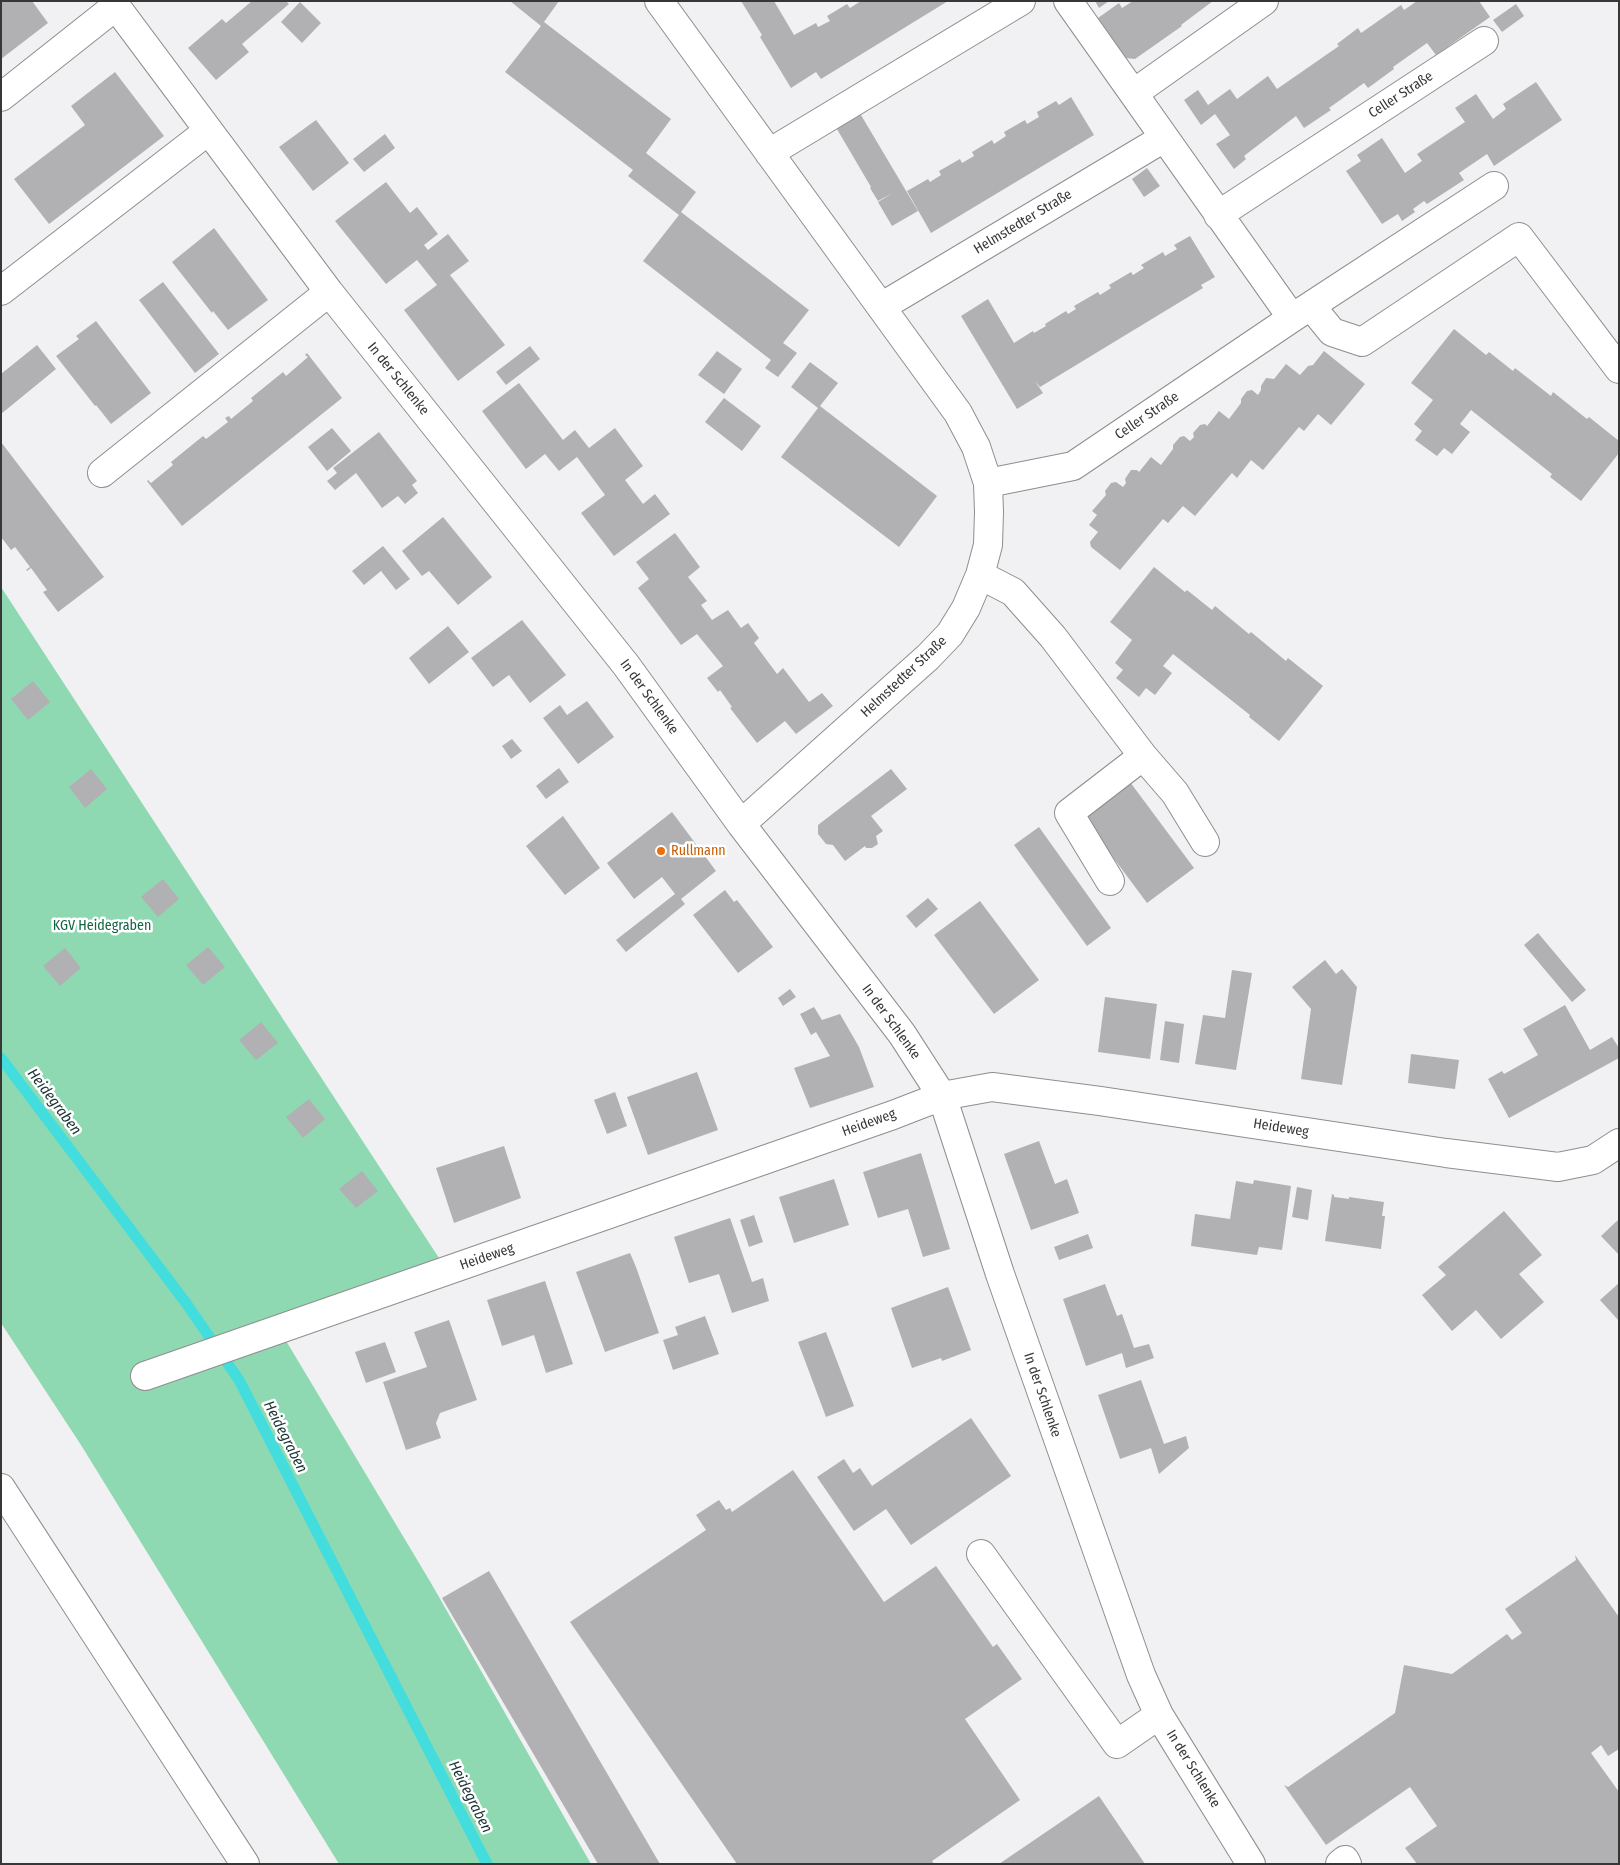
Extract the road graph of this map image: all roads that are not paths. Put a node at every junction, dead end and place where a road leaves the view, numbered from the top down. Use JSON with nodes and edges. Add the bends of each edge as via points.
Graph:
{"nodes":[{"id":1,"x":659,"y":1,"type":"edge"},
{"id":2,"x":1021,"y":1,"type":"edge"},
{"id":3,"x":1068,"y":1,"type":"edge"},
{"id":4,"x":1264,"y":1,"type":"edge"},
{"id":5,"x":114,"y":4,"type":"edge"},
{"id":6,"x":1484,"y":41,"type":"dead end"},
{"id":7,"x":1134,"y":93,"type":"junction"},
{"id":8,"x":1,"y":97,"type":"edge"},
{"id":9,"x":208,"y":131,"type":"junction"},
{"id":10,"x":1164,"y":138,"type":"junction"},
{"id":11,"x":769,"y":153,"type":"junction"},
{"id":12,"x":1494,"y":186,"type":"dead end"},
{"id":13,"x":1218,"y":215,"type":"junction"},
{"id":14,"x":1,"y":291,"type":"edge"},
{"id":15,"x":329,"y":292,"type":"junction"},
{"id":16,"x":882,"y":307,"type":"junction"},
{"id":17,"x":1302,"y":312,"type":"junction"},
{"id":18,"x":1619,"y":369,"type":"edge"},
{"id":19,"x":102,"y":473,"type":"dead end"},
{"id":20,"x":988,"y":483,"type":"junction"},
{"id":21,"x":980,"y":575,"type":"junction"},
{"id":22,"x":1143,"y":756,"type":"junction"},
{"id":23,"x":741,"y":824,"type":"junction"},
{"id":24,"x":1204,"y":842,"type":"dead end"},
{"id":25,"x":1110,"y":881,"type":"dead end"},
{"id":26,"x":942,"y":1096,"type":"junction"},
{"id":27,"x":1619,"y":1143,"type":"edge"},
{"id":28,"x":146,"y":1376,"type":"dead end"},
{"id":29,"x":1,"y":1488,"type":"edge"},
{"id":30,"x":981,"y":1554,"type":"dead end"},
{"id":31,"x":1158,"y":1714,"type":"junction"},
{"id":32,"x":245,"y":1864,"type":"edge"},
{"id":33,"x":1251,"y":1864,"type":"edge"},
{"id":34,"x":1340,"y":1864,"type":"edge"},
{"id":35,"x":1347,"y":1864,"type":"edge"}],
"edges":[{"from":1,"to":11,"type":"street","name":"Helmstedter Straße"},
{"from":2,"to":11,"type":"street"},
{"from":3,"to":7,"type":"street"},
{"from":4,"to":7,"type":"street"},
{"from":5,"to":8,"type":"street"},
{"from":5,"to":9,"type":"street","name":"In der Schlenke"},
{"from":6,"to":13,"type":"street","name":"Celler Straße"},
{"from":7,"to":10,"type":"street"},
{"from":9,"to":14,"type":"street"},
{"from":9,"to":15,"type":"street","name":"In der Schlenke"},
{"from":10,"to":13,"type":"street"},
{"from":10,"to":16,"type":"street","name":"Helmstedter Straße"},
{"from":11,"to":16,"type":"street","name":"Helmstedter Straße"},
{"from":12,"to":17,"type":"street","name":"Celler Straße"},
{"from":13,"to":17,"type":"street"},
{"from":15,"to":19,"type":"street"},
{"from":15,"to":23,"type":"street","name":"In der Schlenke","via":[[626,664]]},
{"from":16,"to":20,"type":"street","name":"Helmstedter Straße","via":[[958,413],[976,447]]},
{"from":17,"to":18,"type":"street","via":[[1332,332],[1362,342],[1519,237]]},
{"from":17,"to":20,"type":"street","name":"Celler Straße","via":[[1073,466]]},
{"from":20,"to":21,"type":"street","name":"Helmstedter Straße","via":[[988,544]]},
{"from":21,"to":22,"type":"street","via":[[1013,592],[1053,637]]},
{"from":21,"to":23,"type":"street","name":"Helmstedter Straße","via":[[950,634],[928,657]]},
{"from":22,"to":24,"type":"street","via":[[1175,793]]},
{"from":22,"to":25,"type":"street","via":[[1069,813]]},
{"from":23,"to":26,"type":"street","name":"In der Schlenke","via":[[902,1034]]},
{"from":26,"to":27,"type":"street","name":"Heideweg","via":[[992,1087],[1558,1167],[1593,1160]]},
{"from":26,"to":28,"type":"street","name":"Heideweg"},
{"from":26,"to":31,"type":"street","name":"In der Schlenke","via":[[1140,1676]]},
{"from":29,"to":32,"type":"street"},
{"from":30,"to":31,"type":"street","via":[[1117,1744]]},
{"from":31,"to":33,"type":"street","name":"In der Schlenke"},
{"from":34,"to":35,"type":"street","via":[[1345,1860]]}]}
